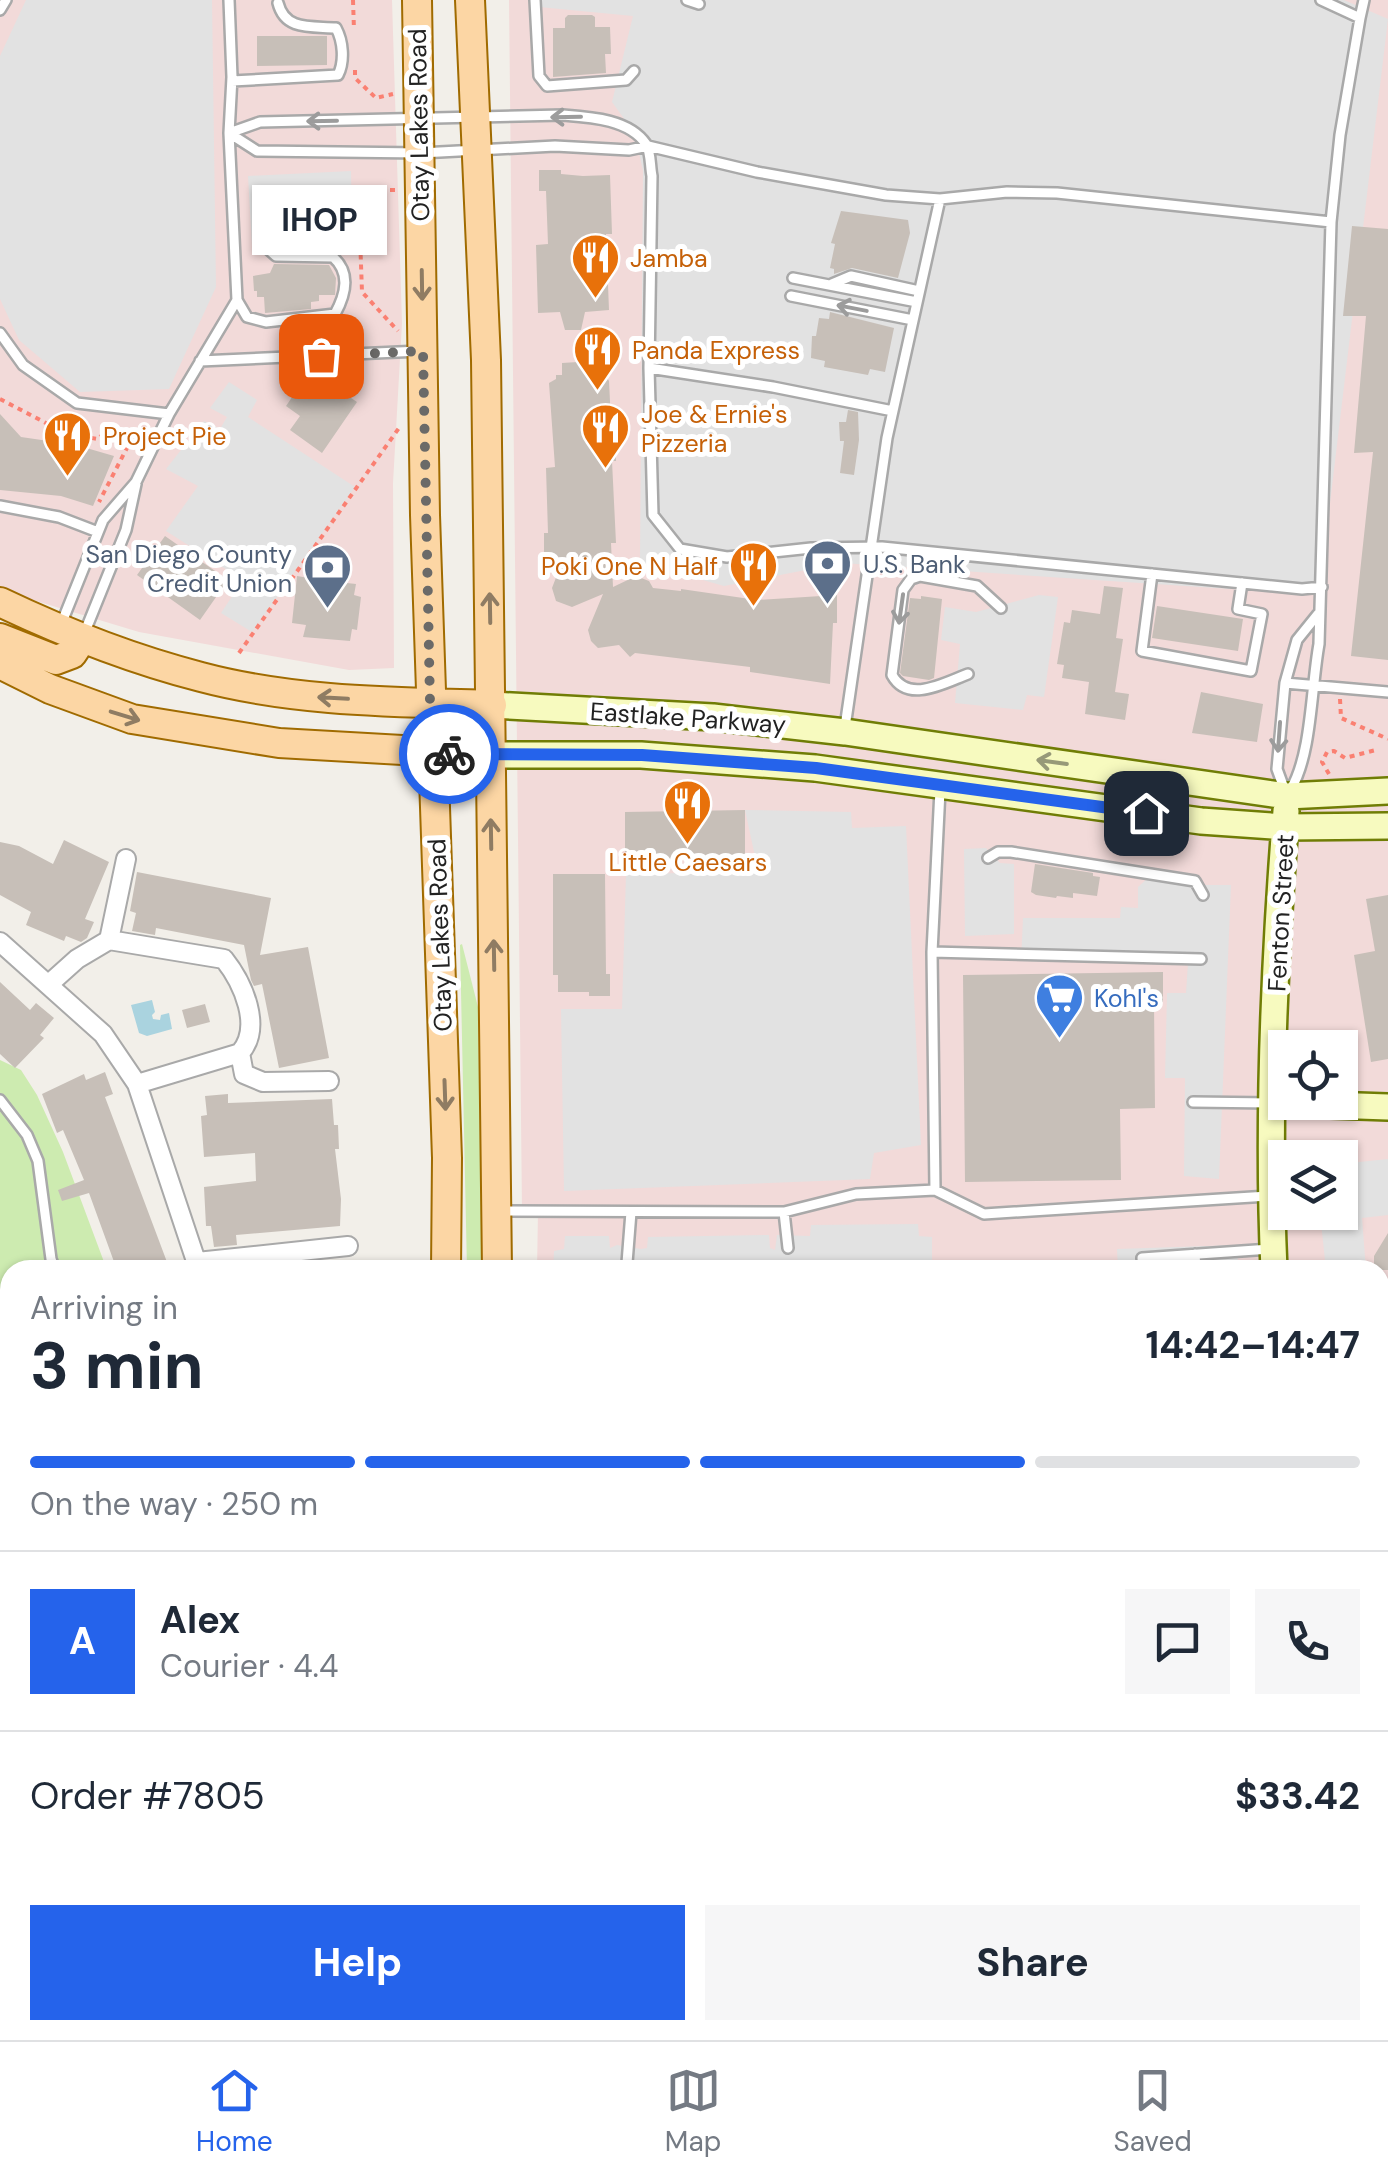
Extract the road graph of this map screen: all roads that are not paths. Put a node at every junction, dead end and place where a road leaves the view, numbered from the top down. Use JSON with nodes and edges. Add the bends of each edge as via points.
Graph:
{"nodes":[{"id":1,"x":6,"y":0,"type":"edge"},
{"id":2,"x":229,"y":0,"type":"edge"},
{"id":3,"x":417,"y":0,"type":"edge"},
{"id":4,"x":470,"y":0,"type":"edge"},
{"id":5,"x":535,"y":0,"type":"edge"},
{"id":6,"x":687,"y":0,"type":"edge"},
{"id":7,"x":1322,"y":0,"type":"edge"},
{"id":8,"x":1364,"y":0,"type":"edge"},
{"id":9,"x":278,"y":3,"type":"dead end"},
{"id":10,"x":700,"y":4,"type":"dead end"},
{"id":11,"x":0,"y":10,"type":"edge"},
{"id":12,"x":1360,"y":18,"type":"junction"},
{"id":13,"x":634,"y":71,"type":"dead end"},
{"id":14,"x":232,"y":81,"type":"junction"},
{"id":15,"x":476,"y":116,"type":"junction"},
{"id":16,"x":420,"y":117,"type":"junction"},
{"id":17,"x":228,"y":133,"type":"junction"},
{"id":18,"x":648,"y":146,"type":"junction"},
{"id":19,"x":477,"y":150,"type":"junction"},
{"id":20,"x":421,"y":153,"type":"junction"},
{"id":21,"x":940,"y":199,"type":"junction"},
{"id":22,"x":1332,"y":222,"type":"junction"},
{"id":23,"x":260,"y":242,"type":"dead end"},
{"id":24,"x":793,"y":278,"type":"dead end"},
{"id":25,"x":790,"y":296,"type":"dead end"},
{"id":26,"x":918,"y":296,"type":"junction"},
{"id":27,"x":238,"y":300,"type":"junction"},
{"id":28,"x":336,"y":314,"type":"junction"},
{"id":29,"x":913,"y":320,"type":"junction"},
{"id":30,"x":288,"y":322,"type":"junction"},
{"id":31,"x":0,"y":333,"type":"edge"},
{"id":32,"x":423,"y":351,"type":"junction"},
{"id":33,"x":200,"y":361,"type":"junction"},
{"id":34,"x":648,"y":368,"type":"junction"},
{"id":35,"x":893,"y":411,"type":"junction"},
{"id":36,"x":169,"y":414,"type":"junction"},
{"id":37,"x":136,"y":482,"type":"junction"},
{"id":38,"x":0,"y":506,"type":"edge"},
{"id":39,"x":98,"y":532,"type":"junction"},
{"id":40,"x":870,"y":547,"type":"junction"},
{"id":41,"x":1152,"y":574,"type":"junction"},
{"id":42,"x":1242,"y":582,"type":"junction"},
{"id":43,"x":1322,"y":587,"type":"junction"},
{"id":44,"x":0,"y":602,"type":"edge"},
{"id":45,"x":1001,"y":608,"type":"dead end"},
{"id":46,"x":1318,"y":614,"type":"junction"},
{"id":47,"x":71,"y":634,"type":"junction"},
{"id":48,"x":0,"y":638,"type":"edge"},
{"id":49,"x":0,"y":664,"type":"edge"},
{"id":50,"x":968,"y":674,"type":"dead end"},
{"id":51,"x":1285,"y":683,"type":"junction"},
{"id":52,"x":1311,"y":686,"type":"junction"},
{"id":53,"x":1388,"y":692,"type":"edge"},
{"id":54,"x":430,"y":703,"type":"junction"},
{"id":55,"x":492,"y":705,"type":"junction"},
{"id":56,"x":844,"y":732,"type":"junction"},
{"id":57,"x":434,"y":753,"type":"junction"},
{"id":58,"x":490,"y":755,"type":"junction"},
{"id":59,"x":940,"y":786,"type":"junction"},
{"id":60,"x":1388,"y":792,"type":"edge"},
{"id":61,"x":1287,"y":796,"type":"junction"},
{"id":62,"x":1388,"y":826,"type":"edge"},
{"id":63,"x":1285,"y":827,"type":"junction"},
{"id":64,"x":988,"y":858,"type":"dead end"},
{"id":65,"x":126,"y":859,"type":"dead end"},
{"id":66,"x":1203,"y":895,"type":"dead end"},
{"id":67,"x":108,"y":940,"type":"junction"},
{"id":68,"x":0,"y":942,"type":"edge"},
{"id":69,"x":932,"y":952,"type":"junction"},
{"id":70,"x":1200,"y":959,"type":"dead end"},
{"id":71,"x":48,"y":985,"type":"junction"},
{"id":72,"x":1275,"y":1030,"type":"edge"},
{"id":73,"x":240,"y":1053,"type":"junction"},
{"id":74,"x":329,"y":1081,"type":"dead end"},
{"id":75,"x":137,"y":1084,"type":"junction"},
{"id":76,"x":0,"y":1100,"type":"edge"},
{"id":77,"x":1194,"y":1102,"type":"dead end"},
{"id":78,"x":1268,"y":1104,"type":"edge"},
{"id":79,"x":1388,"y":1106,"type":"edge"},
{"id":80,"x":1358,"y":1107,"type":"edge"},
{"id":81,"x":935,"y":1190,"type":"junction"},
{"id":82,"x":1268,"y":1196,"type":"edge"},
{"id":83,"x":498,"y":1211,"type":"junction"},
{"id":84,"x":631,"y":1212,"type":"junction"},
{"id":85,"x":784,"y":1212,"type":"junction"},
{"id":86,"x":1272,"y":1230,"type":"edge"},
{"id":87,"x":348,"y":1246,"type":"dead end"},
{"id":88,"x":788,"y":1248,"type":"dead end"},
{"id":89,"x":1195,"y":1254,"type":"junction"},
{"id":90,"x":1273,"y":1259,"type":"edge"},
{"id":91,"x":51,"y":1260,"type":"edge"},
{"id":92,"x":196,"y":1260,"type":"edge"},
{"id":93,"x":243,"y":1260,"type":"edge"},
{"id":94,"x":446,"y":1260,"type":"edge"},
{"id":95,"x":497,"y":1260,"type":"edge"},
{"id":96,"x":626,"y":1260,"type":"edge"},
{"id":97,"x":1142,"y":1260,"type":"edge"},
{"id":98,"x":1195,"y":1260,"type":"edge"}],
"edges":[{"from":1,"to":11,"type":"lane"},
{"from":2,"to":14,"type":"lane"},
{"from":3,"to":16,"type":"main road","name":"Otay Lakes Road"},
{"from":4,"to":15,"type":"main road","name":"Otay Lakes Road"},
{"from":5,"to":13,"type":"lane","via":[[539,76],[547,86],[626,80]]},
{"from":6,"to":10,"type":"lane"},
{"from":7,"to":12,"type":"lane"},
{"from":8,"to":12,"type":"lane"},
{"from":9,"to":14,"type":"lane","via":[[293,25],[336,28],[338,75]]},
{"from":12,"to":22,"type":"lane"},
{"from":14,"to":17,"type":"lane"},
{"from":15,"to":16,"type":"lane"},
{"from":18,"to":15,"type":"lane","one_way":true,"via":[[636,134],[593,117]]},
{"from":15,"to":19,"type":"main road","name":"Otay Lakes Road"},
{"from":16,"to":17,"type":"lane","one_way":true,"via":[[260,122]]},
{"from":16,"to":20,"type":"main road","name":"Otay Lakes Road"},
{"from":17,"to":20,"type":"lane","via":[[257,151]]},
{"from":17,"to":27,"type":"lane"},
{"from":18,"to":19,"type":"lane"},
{"from":18,"to":21,"type":"lane","via":[[757,172]]},
{"from":18,"to":34,"type":"lane"},
{"from":19,"to":20,"type":"lane"},
{"from":55,"to":19,"type":"main road","name":"Otay Lakes Road","one_way":true},
{"from":20,"to":32,"type":"main road","name":"Otay Lakes Road","one_way":true},
{"from":21,"to":22,"type":"lane","via":[[1056,192]]},
{"from":21,"to":26,"type":"lane"},
{"from":22,"to":43,"type":"lane"},
{"from":23,"to":28,"type":"lane","via":[[276,256],[323,255],[342,265],[345,288]]},
{"from":24,"to":26,"type":"lane","via":[[830,285],[851,276]]},
{"from":29,"to":25,"type":"lane","one_way":true},
{"from":26,"to":29,"type":"lane"},
{"from":27,"to":30,"type":"lane","via":[[247,317]]},
{"from":27,"to":33,"type":"lane"},
{"from":28,"to":30,"type":"lane"},
{"from":28,"to":30,"type":"lane","via":[[335,322],[318,330]]},
{"from":29,"to":35,"type":"lane"},
{"from":31,"to":36,"type":"lane","via":[[23,365],[77,403]]},
{"from":32,"to":33,"type":"lane"},
{"from":32,"to":54,"type":"main road","name":"Otay Lakes Road"},
{"from":33,"to":36,"type":"lane"},
{"from":34,"to":35,"type":"lane"},
{"from":34,"to":40,"type":"lane","via":[[653,515],[680,549],[727,557]]},
{"from":35,"to":40,"type":"lane"},
{"from":36,"to":37,"type":"lane"},
{"from":37,"to":39,"type":"lane"},
{"from":37,"to":47,"type":"lane","via":[[126,530]]},
{"from":38,"to":39,"type":"lane"},
{"from":39,"to":47,"type":"lane"},
{"from":40,"to":41,"type":"lane"},
{"from":40,"to":56,"type":"lane"},
{"from":41,"to":42,"type":"lane"},
{"from":41,"to":42,"type":"lane","via":[[1142,651],[1251,671],[1262,614],[1238,609]]},
{"from":42,"to":43,"type":"lane"},
{"from":43,"to":46,"type":"lane"},
{"from":44,"to":47,"type":"main road","name":"Eastlake Parkway"},
{"from":45,"to":50,"type":"lane","one_way":true,"via":[[977,586],[920,576],[903,590],[892,674],[897,684],[929,688]]},
{"from":46,"to":51,"type":"lane","via":[[1297,640]]},
{"from":46,"to":52,"type":"lane"},
{"from":47,"to":48,"type":"main road","via":[[72,654],[56,660]]},
{"from":54,"to":47,"type":"main road","name":"Eastlake Parkway","one_way":true,"via":[[314,697],[204,678]]},
{"from":49,"to":57,"type":"main road","name":"Eastlake Parkway","one_way":true,"via":[[132,720],[279,743]]},
{"from":51,"to":52,"type":"lane"},
{"from":51,"to":61,"type":"lane","one_way":true,"via":[[1277,769]]},
{"from":52,"to":53,"type":"lane"},
{"from":52,"to":61,"type":"lane","via":[[1303,769]]},
{"from":54,"to":55,"type":"main road","name":"Eastlake Parkway"},
{"from":54,"to":57,"type":"main road","name":"Otay Lakes Road"},
{"from":55,"to":56,"type":"main road","name":"Eastlake Parkway"},
{"from":55,"to":58,"type":"main road","name":"Otay Lakes Road"},
{"from":61,"to":56,"type":"main road","name":"Eastlake Parkway","one_way":true},
{"from":57,"to":58,"type":"main road","name":"Eastlake Parkway"},
{"from":57,"to":94,"type":"main road","name":"Otay Lakes Road","one_way":true},
{"from":58,"to":59,"type":"main road","name":"Eastlake Parkway","via":[[642,755],[816,768]]},
{"from":83,"to":58,"type":"main road","name":"Otay Lakes Road","one_way":true},
{"from":59,"to":63,"type":"main road","name":"Eastlake Parkway"},
{"from":59,"to":69,"type":"lane"},
{"from":60,"to":61,"type":"main road","name":"Eastlake Parkway"},
{"from":61,"to":63,"type":"main road","name":"Fenton Street"},
{"from":62,"to":63,"type":"main road","name":"Eastlake Parkway"},
{"from":63,"to":72,"type":"main road","name":"Fenton Street"},
{"from":64,"to":66,"type":"lane","via":[[1011,852],[1195,881]]},
{"from":65,"to":67,"type":"street"},
{"from":67,"to":71,"type":"street"},
{"from":67,"to":73,"type":"street","via":[[224,959],[250,1015],[252,1033]]},
{"from":68,"to":71,"type":"street"},
{"from":69,"to":70,"type":"lane"},
{"from":69,"to":81,"type":"lane"},
{"from":71,"to":75,"type":"street","via":[[103,1034]]},
{"from":73,"to":74,"type":"street","via":[[244,1074],[263,1082]]},
{"from":73,"to":75,"type":"street"},
{"from":75,"to":92,"type":"street"},
{"from":76,"to":91,"type":"lane","via":[[38,1162]]},
{"from":77,"to":78,"type":"lane"},
{"from":79,"to":80,"type":"main road"},
{"from":81,"to":82,"type":"lane","via":[[984,1214]]},
{"from":81,"to":85,"type":"lane","via":[[856,1194]]},
{"from":83,"to":84,"type":"lane"},
{"from":83,"to":95,"type":"main road","name":"Otay Lakes Road"},
{"from":84,"to":85,"type":"lane"},
{"from":84,"to":96,"type":"lane"},
{"from":85,"to":88,"type":"lane"},
{"from":86,"to":90,"type":"main road","name":"Fenton Street"},
{"from":87,"to":93,"type":"street"},
{"from":89,"to":90,"type":"lane"},
{"from":89,"to":97,"type":"lane"},
{"from":89,"to":98,"type":"lane"}]}
